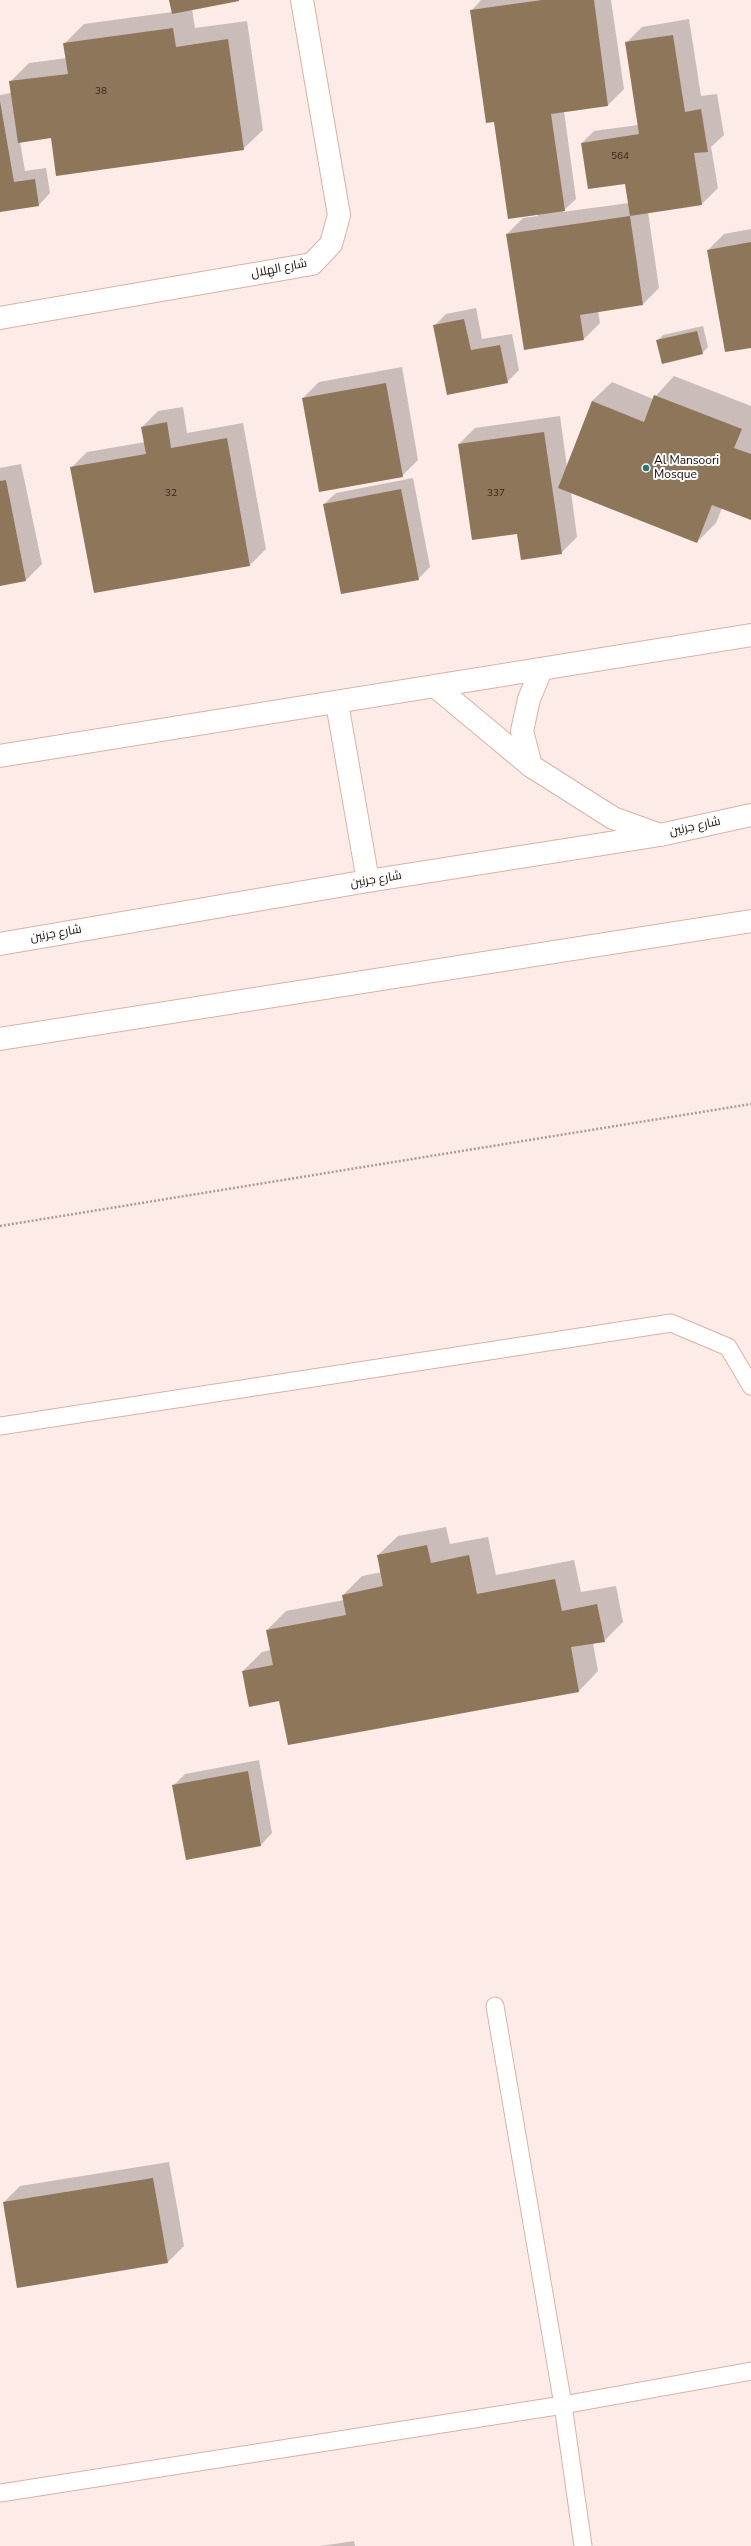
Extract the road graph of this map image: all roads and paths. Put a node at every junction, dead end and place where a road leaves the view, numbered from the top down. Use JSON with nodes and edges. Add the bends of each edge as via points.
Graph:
{"nodes":[{"id":1,"x":302,"y":0,"type":"edge"},
{"id":2,"x":0,"y":318,"type":"edge"},
{"id":3,"x":751,"y":635,"type":"edge"},
{"id":4,"x":541,"y":670,"type":"junction"},
{"id":5,"x":436,"y":687,"type":"junction"},
{"id":6,"x":337,"y":702,"type":"junction"},
{"id":7,"x":0,"y":756,"type":"edge"},
{"id":8,"x":531,"y":766,"type":"junction"},
{"id":9,"x":751,"y":815,"type":"edge"},
{"id":10,"x":660,"y":835,"type":"junction"},
{"id":11,"x":368,"y":881,"type":"junction"},
{"id":12,"x":751,"y":921,"type":"edge"},
{"id":13,"x":0,"y":944,"type":"edge"},
{"id":14,"x":0,"y":1039,"type":"edge"},
{"id":15,"x":751,"y":1104,"type":"edge"},
{"id":16,"x":0,"y":1226,"type":"edge"},
{"id":17,"x":751,"y":1386,"type":"edge"},
{"id":18,"x":0,"y":1426,"type":"edge"},
{"id":19,"x":495,"y":2006,"type":"dead end"},
{"id":20,"x":751,"y":2371,"type":"edge"},
{"id":21,"x":563,"y":2405,"type":"junction"},
{"id":22,"x":0,"y":2493,"type":"edge"},
{"id":23,"x":583,"y":2546,"type":"edge"}],
"edges":[{"from":1,"to":2,"type":"street","name":"شارع الهِلال","via":[[339,215],[331,244],[312,264]]},
{"from":3,"to":4,"type":"street"},
{"from":4,"to":5,"type":"street"},
{"from":4,"to":8,"type":"street","via":[[529,699],[522,731]]},
{"from":5,"to":6,"type":"street"},
{"from":5,"to":8,"type":"street"},
{"from":6,"to":7,"type":"street"},
{"from":6,"to":11,"type":"street"},
{"from":8,"to":10,"type":"street","via":[[613,818]]},
{"from":9,"to":10,"type":"street","name":"شارع جرنين"},
{"from":10,"to":11,"type":"street","name":"شارع جرنين"},
{"from":11,"to":13,"type":"street","name":"شارع جرنين"},
{"from":12,"to":14,"type":"street"},
{"from":15,"to":16,"type":"path"},
{"from":17,"to":18,"type":"lane","via":[[728,1347],[671,1323]]},
{"from":19,"to":21,"type":"lane"},
{"from":20,"to":21,"type":"lane"},
{"from":21,"to":22,"type":"lane"},
{"from":21,"to":23,"type":"lane"}]}
